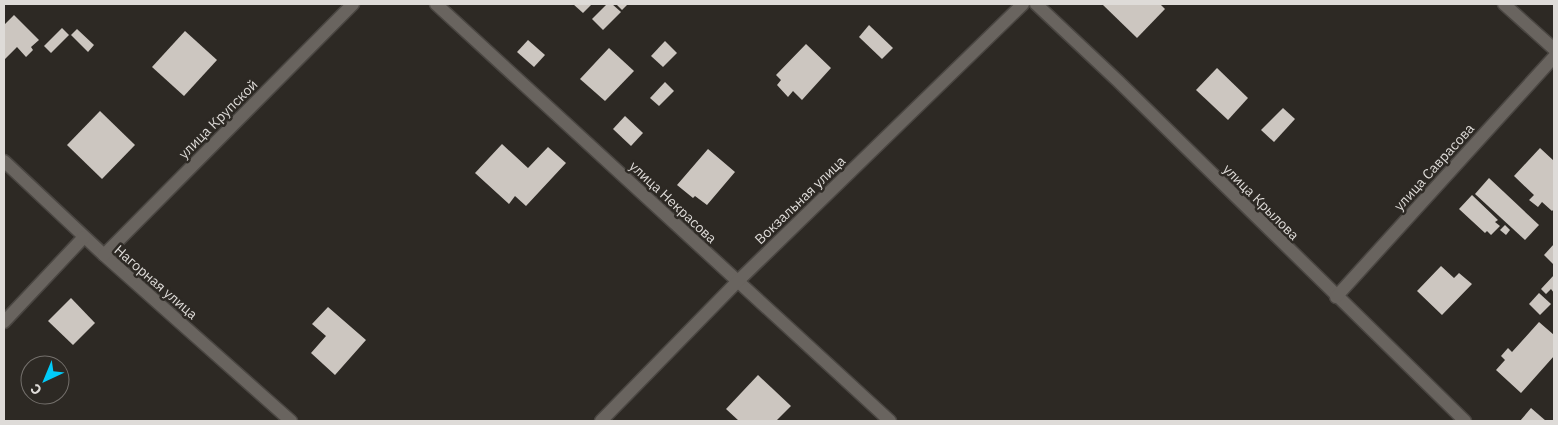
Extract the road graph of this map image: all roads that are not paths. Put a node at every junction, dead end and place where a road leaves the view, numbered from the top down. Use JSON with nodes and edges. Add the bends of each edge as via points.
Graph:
{"nodes":[{"id":1,"x":353,"y":4,"type":"edge"},
{"id":2,"x":436,"y":4,"type":"edge"},
{"id":3,"x":1023,"y":4,"type":"edge"},
{"id":4,"x":1036,"y":4,"type":"edge"},
{"id":5,"x":1504,"y":4,"type":"edge"},
{"id":6,"x":1554,"y":49,"type":"edge"},
{"id":7,"x":1554,"y":57,"type":"edge"},
{"id":8,"x":4,"y":161,"type":"edge"},
{"id":9,"x":84,"y":237,"type":"junction"},
{"id":10,"x":104,"y":256,"type":"junction"},
{"id":11,"x":737,"y":282,"type":"junction"},
{"id":12,"x":1336,"y":297,"type":"junction"},
{"id":13,"x":4,"y":322,"type":"edge"},
{"id":14,"x":291,"y":421,"type":"edge"},
{"id":15,"x":601,"y":421,"type":"edge"},
{"id":16,"x":890,"y":421,"type":"edge"},
{"id":17,"x":1465,"y":421,"type":"edge"}],
"edges":[{"from":1,"to":10,"type":"street","name":"улица Крупской"},
{"from":2,"to":11,"type":"street","name":"улица Некрасова"},
{"from":3,"to":11,"type":"street","name":"Вокзальная улица"},
{"from":4,"to":12,"type":"street","name":"улица Крылова"},
{"from":5,"to":6,"type":"street"},
{"from":7,"to":12,"type":"street","name":"улица Саврасова"},
{"from":8,"to":9,"type":"street","name":"Нагорная улица"},
{"from":9,"to":10,"type":"street","name":"Нагорная улица"},
{"from":9,"to":13,"type":"street"},
{"from":10,"to":14,"type":"street","name":"Нагорная улица"},
{"from":11,"to":15,"type":"street","name":"Вокзальная улица"},
{"from":11,"to":16,"type":"street","name":"улица Некрасова"},
{"from":12,"to":17,"type":"street","name":"улица Крылова"}]}
